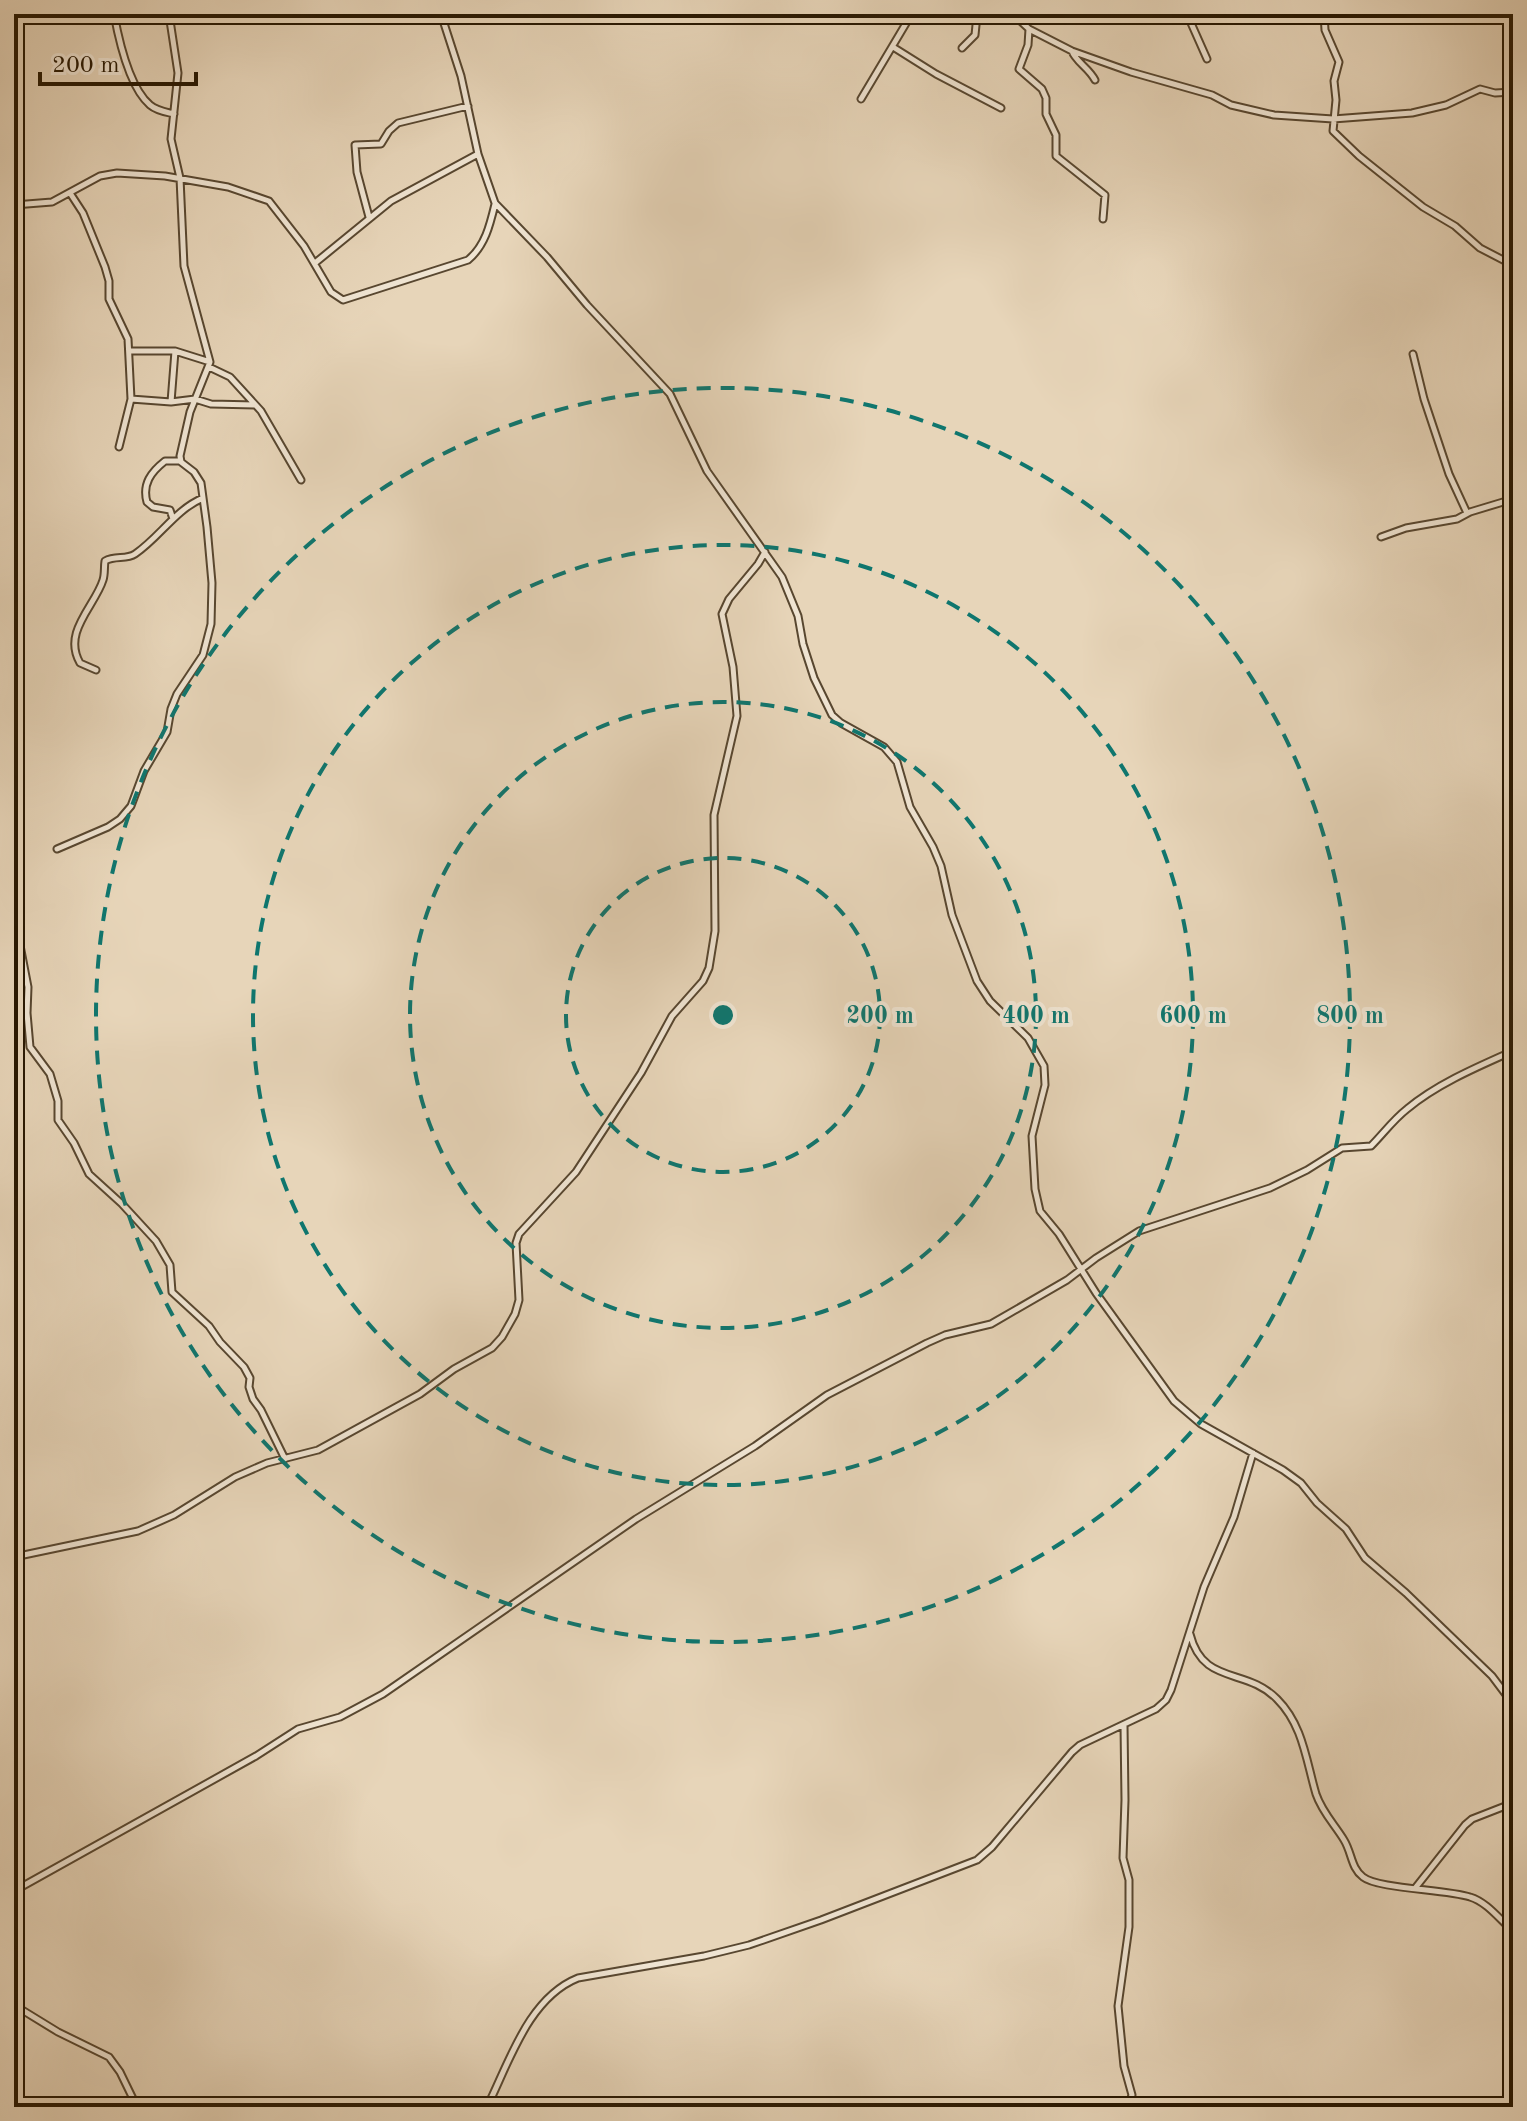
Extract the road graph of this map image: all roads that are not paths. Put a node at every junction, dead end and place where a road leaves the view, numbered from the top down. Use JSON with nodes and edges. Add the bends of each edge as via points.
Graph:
{"nodes":[{"id":1,"x":114,"y":14,"type":"edge"},
{"id":2,"x":169,"y":14,"type":"edge"},
{"id":3,"x":441,"y":14,"type":"edge"},
{"id":4,"x":826,"y":14,"type":"edge"},
{"id":5,"x":885,"y":14,"type":"edge"},
{"id":6,"x":911,"y":14,"type":"edge"},
{"id":7,"x":978,"y":14,"type":"edge"},
{"id":8,"x":1013,"y":14,"type":"edge"},
{"id":9,"x":1187,"y":14,"type":"edge"},
{"id":10,"x":1324,"y":14,"type":"edge"},
{"id":11,"x":1029,"y":29,"type":"junction"},
{"id":12,"x":893,"y":47,"type":"junction"},
{"id":13,"x":962,"y":48,"type":"dead end"},
{"id":14,"x":1072,"y":51,"type":"junction"},
{"id":15,"x":1207,"y":59,"type":"dead end"},
{"id":16,"x":1095,"y":80,"type":"dead end"},
{"id":17,"x":1513,"y":92,"type":"edge"},
{"id":18,"x":861,"y":99,"type":"dead end"},
{"id":19,"x":468,"y":106,"type":"junction"},
{"id":20,"x":1001,"y":108,"type":"dead end"},
{"id":21,"x":174,"y":114,"type":"junction"},
{"id":22,"x":1333,"y":119,"type":"junction"},
{"id":23,"x":478,"y":154,"type":"junction"},
{"id":24,"x":180,"y":178,"type":"junction"},
{"id":25,"x":70,"y":193,"type":"junction"},
{"id":26,"x":495,"y":203,"type":"junction"},
{"id":27,"x":14,"y":205,"type":"edge"},
{"id":28,"x":369,"y":217,"type":"junction"},
{"id":29,"x":1103,"y":219,"type":"dead end"},
{"id":30,"x":315,"y":263,"type":"junction"},
{"id":31,"x":1512,"y":267,"type":"edge"},
{"id":32,"x":129,"y":351,"type":"junction"},
{"id":33,"x":175,"y":351,"type":"junction"},
{"id":34,"x":1413,"y":354,"type":"dead end"},
{"id":35,"x":210,"y":365,"type":"junction"},
{"id":36,"x":131,"y":399,"type":"junction"},
{"id":37,"x":195,"y":399,"type":"junction"},
{"id":38,"x":171,"y":402,"type":"junction"},
{"id":39,"x":255,"y":405,"type":"junction"},
{"id":40,"x":119,"y":447,"type":"dead end"},
{"id":41,"x":181,"y":461,"type":"junction"},
{"id":42,"x":301,"y":480,"type":"dead end"},
{"id":43,"x":203,"y":498,"type":"junction"},
{"id":44,"x":1513,"y":499,"type":"edge"},
{"id":45,"x":1467,"y":513,"type":"junction"},
{"id":46,"x":173,"y":519,"type":"junction"},
{"id":47,"x":1381,"y":537,"type":"dead end"},
{"id":48,"x":765,"y":551,"type":"junction"},
{"id":49,"x":96,"y":670,"type":"dead end"},
{"id":50,"x":57,"y":849,"type":"dead end"},
{"id":51,"x":14,"y":914,"type":"edge"},
{"id":52,"x":1513,"y":1051,"type":"edge"},
{"id":53,"x":1082,"y":1270,"type":"junction"},
{"id":54,"x":1253,"y":1453,"type":"junction"},
{"id":55,"x":285,"y":1459,"type":"junction"},
{"id":56,"x":14,"y":1557,"type":"edge"},
{"id":57,"x":1189,"y":1633,"type":"junction"},
{"id":58,"x":1513,"y":1704,"type":"edge"},
{"id":59,"x":1124,"y":1724,"type":"junction"},
{"id":60,"x":1513,"y":1803,"type":"edge"},
{"id":61,"x":1416,"y":1887,"type":"junction"},
{"id":62,"x":14,"y":1891,"type":"edge"},
{"id":63,"x":1513,"y":1931,"type":"edge"},
{"id":64,"x":14,"y":2005,"type":"edge"},
{"id":65,"x":137,"y":2107,"type":"edge"},
{"id":66,"x":487,"y":2107,"type":"edge"},
{"id":67,"x":1128,"y":2107,"type":"edge"}],
"edges":[{"from":1,"to":21,"type":"street","via":[[143,98],[159,111]]},
{"from":2,"to":21,"type":"street","via":[[178,73]]},
{"from":3,"to":19,"type":"street"},
{"from":4,"to":5,"type":"street"},
{"from":5,"to":6,"type":"street"},
{"from":6,"to":7,"type":"street"},
{"from":6,"to":12,"type":"street"},
{"from":7,"to":13,"type":"street","via":[[975,35]]},
{"from":8,"to":11,"type":"street"},
{"from":9,"to":15,"type":"street"},
{"from":10,"to":22,"type":"street","via":[[1339,62]]},
{"from":11,"to":14,"type":"street"},
{"from":11,"to":29,"type":"street","via":[[1019,69],[1037,82],[1046,98],[1056,156],[1105,195]]},
{"from":12,"to":18,"type":"street"},
{"from":12,"to":20,"type":"street"},
{"from":14,"to":16,"type":"street"},
{"from":14,"to":22,"type":"street","via":[[1231,105]]},
{"from":17,"to":22,"type":"street","via":[[1480,89],[1412,113]]},
{"from":19,"to":23,"type":"street"},
{"from":19,"to":28,"type":"street","via":[[398,123],[381,144],[355,145]]},
{"from":21,"to":24,"type":"street","via":[[171,139]]},
{"from":22,"to":31,"type":"street","via":[[1333,131],[1359,156]]},
{"from":23,"to":26,"type":"street"},
{"from":23,"to":28,"type":"street"},
{"from":24,"to":25,"type":"street","via":[[108,174]]},
{"from":24,"to":30,"type":"street","via":[[269,201]]},
{"from":24,"to":35,"type":"street","via":[[184,266]]},
{"from":25,"to":27,"type":"street","via":[[47,204]]},
{"from":25,"to":32,"type":"street","via":[[105,267],[109,299],[127,334]]},
{"from":26,"to":30,"type":"street","via":[[476,254],[459,265],[343,300],[331,292]]},
{"from":26,"to":48,"type":"street","via":[[670,394],[707,471]]},
{"from":28,"to":30,"type":"street"},
{"from":32,"to":33,"type":"street"},
{"from":32,"to":36,"type":"street"},
{"from":33,"to":35,"type":"street"},
{"from":33,"to":38,"type":"street"},
{"from":34,"to":45,"type":"street","via":[[1449,474]]},
{"from":35,"to":37,"type":"street"},
{"from":35,"to":39,"type":"street","via":[[230,377]]},
{"from":36,"to":38,"type":"street"},
{"from":36,"to":40,"type":"street"},
{"from":37,"to":38,"type":"street"},
{"from":37,"to":39,"type":"street"},
{"from":37,"to":41,"type":"street"},
{"from":39,"to":42,"type":"street"},
{"from":41,"to":43,"type":"street","via":[[198,476]]},
{"from":41,"to":46,"type":"street","via":[[165,461],[145,487],[147,502],[170,510]]},
{"from":43,"to":46,"type":"street"},
{"from":43,"to":50,"type":"street","via":[[212,583],[211,624],[203,655],[177,694],[167,732],[135,800],[108,827]]},
{"from":44,"to":45,"type":"street"},
{"from":45,"to":47,"type":"street"},
{"from":46,"to":49,"type":"street","via":[[134,555],[105,561],[102,583],[75,642],[80,663]]},
{"from":48,"to":53,"type":"street","via":[[794,603],[805,653],[830,712],[884,747],[897,762],[910,807],[941,866],[952,915],[980,987],[1039,1056],[1046,1080],[1032,1136],[1038,1205]]},
{"from":48,"to":55,"type":"street","via":[[722,614],[737,716],[714,815],[715,931],[705,976],[672,1016],[576,1172],[519,1234],[519,1304],[496,1345],[348,1434]]},
{"from":51,"to":55,"type":"street","via":[[28,987],[30,1047],[50,1074],[58,1120],[89,1174],[161,1248],[170,1265],[172,1292],[244,1367],[253,1399]]},
{"from":52,"to":53,"type":"street","via":[[1423,1098],[1371,1146],[1345,1147],[1270,1188],[1149,1227]]},
{"from":53,"to":54,"type":"street","via":[[1174,1401],[1201,1424]]},
{"from":53,"to":62,"type":"street","via":[[991,1324],[945,1335],[827,1395],[369,1703],[292,1732]]},
{"from":54,"to":57,"type":"street"},
{"from":54,"to":58,"type":"street","via":[[1301,1483],[1346,1529],[1365,1558],[1489,1673]]},
{"from":55,"to":56,"type":"street","via":[[235,1477],[138,1531]]},
{"from":57,"to":59,"type":"street","via":[[1166,1700]]},
{"from":57,"to":61,"type":"street","via":[[1193,1649],[1207,1665],[1267,1689],[1287,1711],[1306,1748],[1323,1809],[1344,1840],[1354,1869],[1369,1881]]},
{"from":59,"to":66,"type":"street","via":[[1072,1752],[977,1860],[749,1945],[568,1983],[527,2026]]},
{"from":59,"to":67,"type":"street","via":[[1123,1858],[1129,1880],[1129,1927],[1118,2006],[1132,2095]]},
{"from":60,"to":61,"type":"street","via":[[1465,1825]]},
{"from":61,"to":63,"type":"street","via":[[1474,1898]]},
{"from":64,"to":65,"type":"street","via":[[109,2057]]}]}
